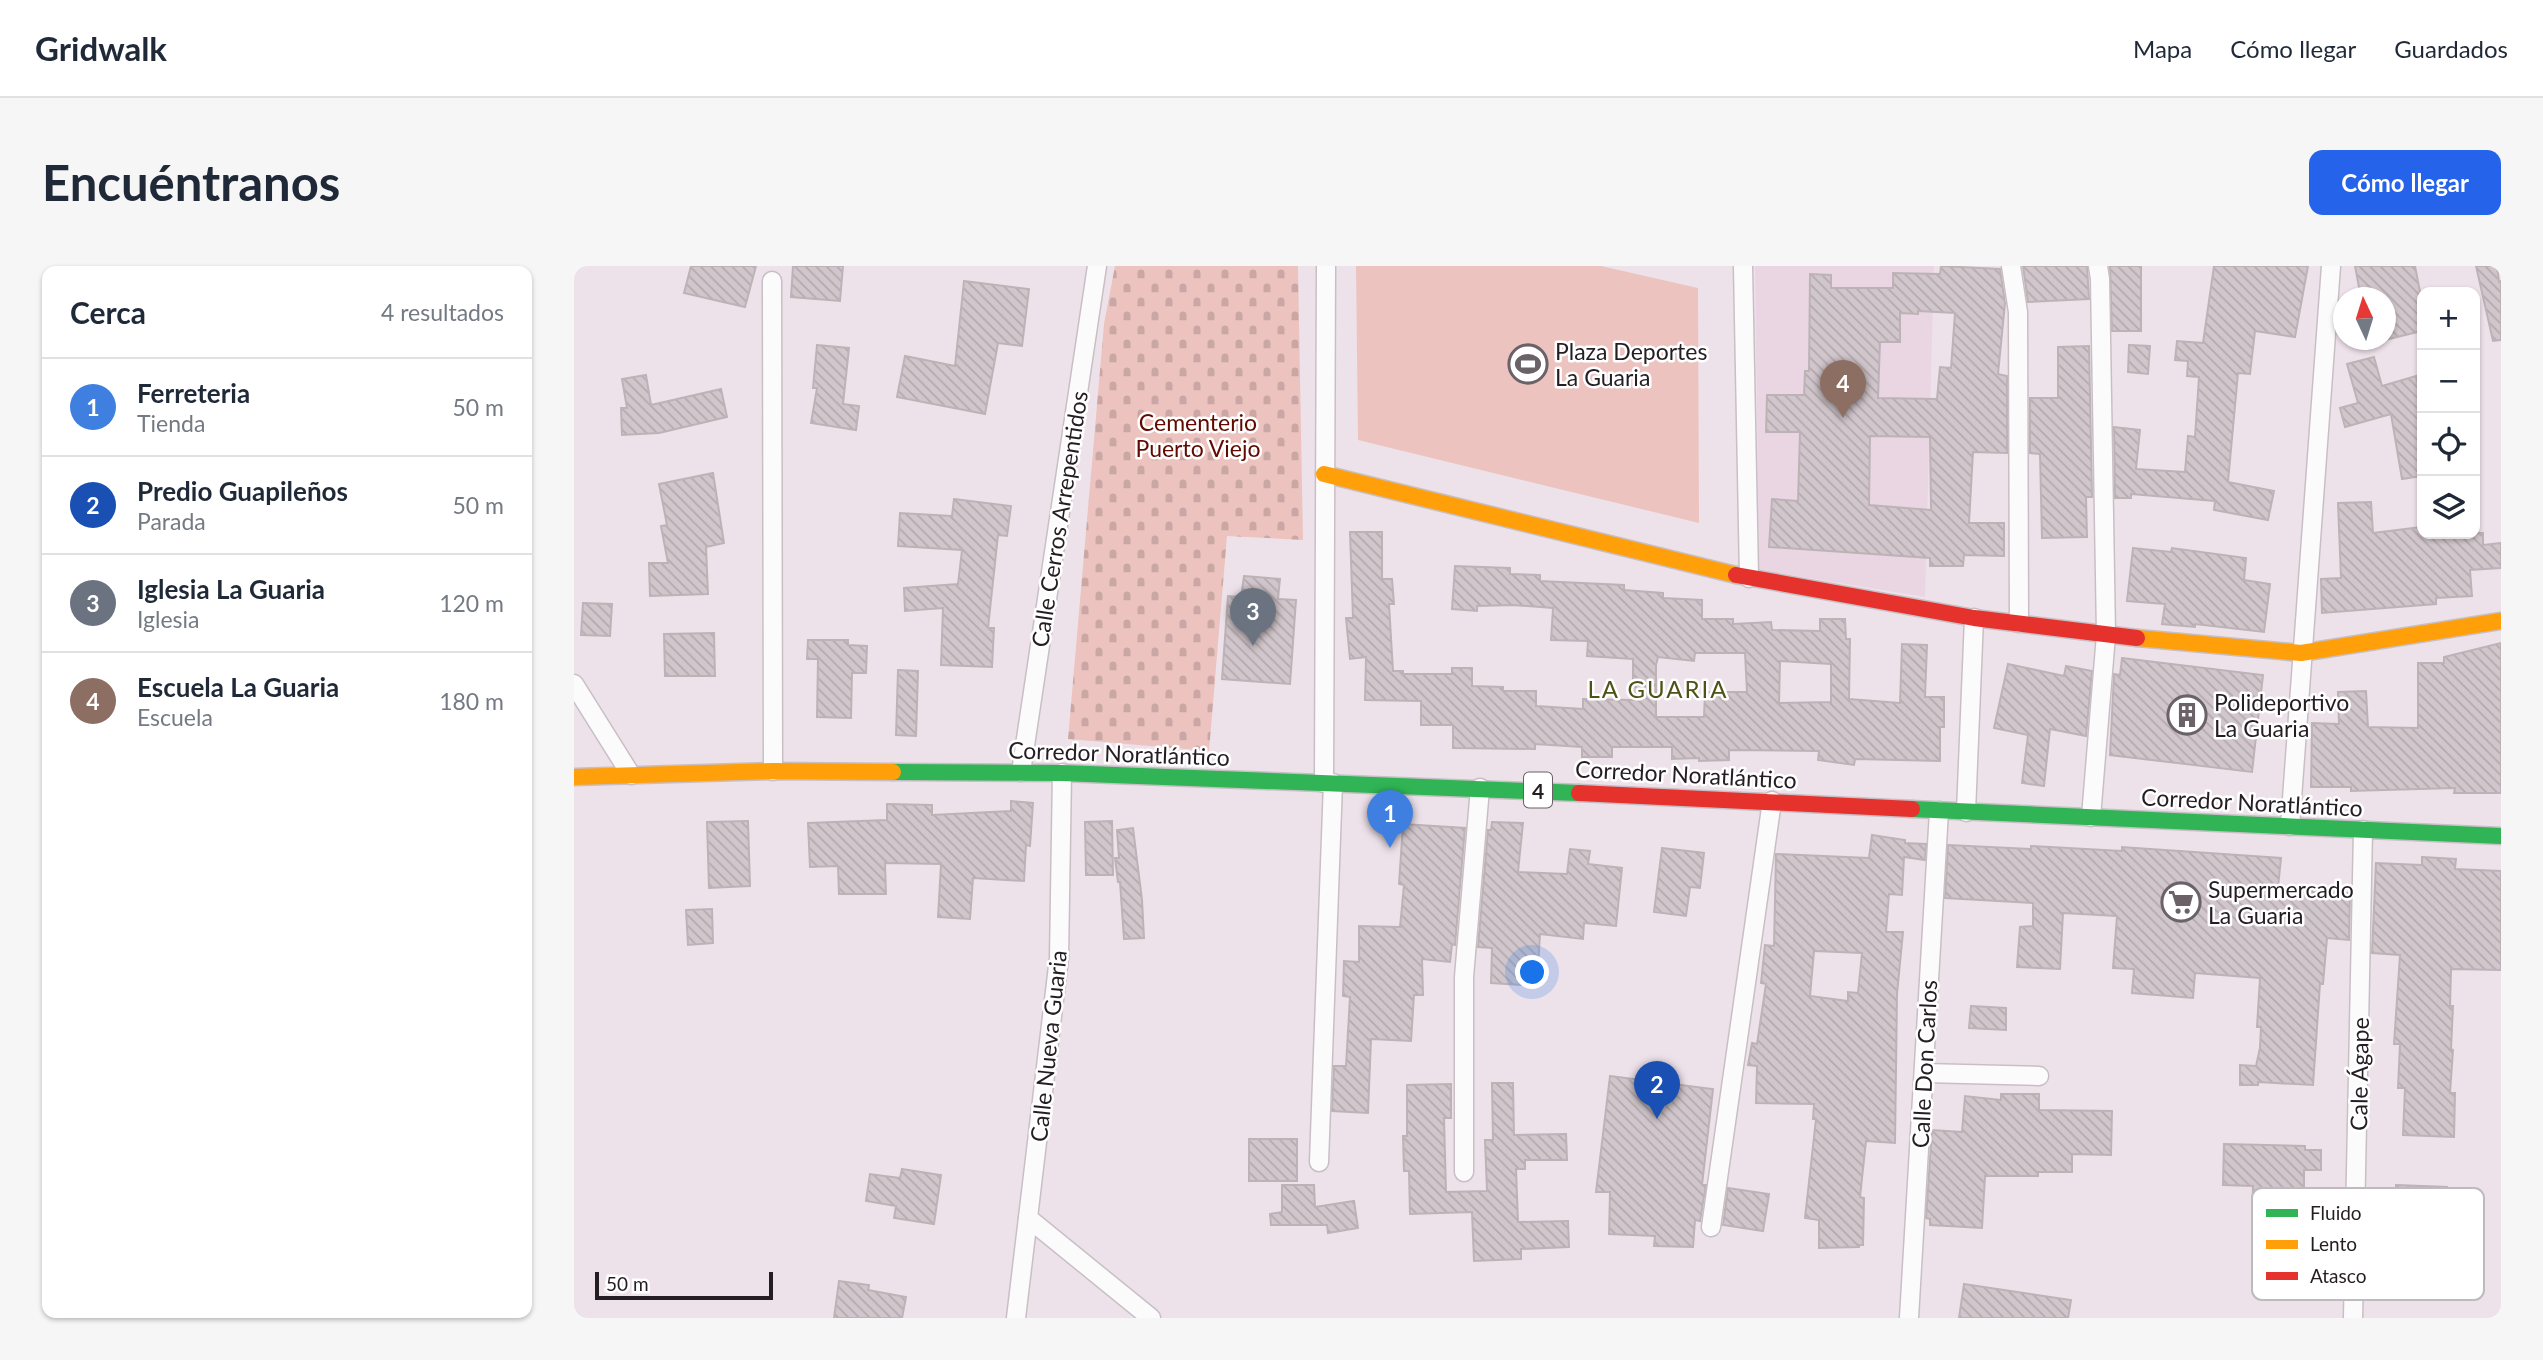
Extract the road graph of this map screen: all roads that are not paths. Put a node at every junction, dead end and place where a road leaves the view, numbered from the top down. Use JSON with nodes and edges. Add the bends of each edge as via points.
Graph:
{"nodes":[{"id":1,"x":1097,"y":266,"type":"edge"},
{"id":2,"x":1326,"y":266,"type":"edge"},
{"id":3,"x":1742,"y":266,"type":"edge"},
{"id":4,"x":2011,"y":266,"type":"edge"},
{"id":5,"x":2098,"y":266,"type":"edge"},
{"id":6,"x":2331,"y":266,"type":"edge"},
{"id":7,"x":772,"y":281,"type":"dead end"},
{"id":8,"x":1324,"y":474,"type":"junction"},
{"id":9,"x":1749,"y":578,"type":"junction"},
{"id":10,"x":1974,"y":618,"type":"junction"},
{"id":11,"x":2501,"y":621,"type":"edge"},
{"id":12,"x":2019,"y":624,"type":"junction"},
{"id":13,"x":2106,"y":635,"type":"junction"},
{"id":14,"x":2301,"y":653,"type":"junction"},
{"id":15,"x":574,"y":684,"type":"edge"},
{"id":16,"x":773,"y":771,"type":"junction"},
{"id":17,"x":1021,"y":772,"type":"junction"},
{"id":18,"x":1062,"y":773,"type":"junction"},
{"id":19,"x":631,"y":775,"type":"junction"},
{"id":20,"x":574,"y":777,"type":"edge"},
{"id":21,"x":1329,"y":783,"type":"junction"},
{"id":22,"x":1480,"y":788,"type":"junction"},
{"id":23,"x":1772,"y":800,"type":"junction"},
{"id":24,"x":1939,"y":811,"type":"junction"},
{"id":25,"x":1966,"y":813,"type":"junction"},
{"id":26,"x":2091,"y":817,"type":"junction"},
{"id":27,"x":2291,"y":826,"type":"junction"},
{"id":28,"x":2363,"y":830,"type":"junction"},
{"id":29,"x":2501,"y":836,"type":"edge"},
{"id":30,"x":1924,"y":1073,"type":"junction"},
{"id":31,"x":2039,"y":1076,"type":"dead end"},
{"id":32,"x":1319,"y":1162,"type":"dead end"},
{"id":33,"x":1464,"y":1172,"type":"dead end"},
{"id":34,"x":2356,"y":1188,"type":"edge"},
{"id":35,"x":1028,"y":1218,"type":"junction"},
{"id":36,"x":1711,"y":1227,"type":"dead end"},
{"id":37,"x":2353,"y":1300,"type":"edge"},
{"id":38,"x":1016,"y":1318,"type":"edge"},
{"id":39,"x":1151,"y":1318,"type":"edge"},
{"id":40,"x":1909,"y":1318,"type":"edge"},
{"id":41,"x":2353,"y":1318,"type":"edge"}],
"edges":[{"from":1,"to":17,"type":"street","name":"Calle Cerros Arrepentidos"},
{"from":2,"to":8,"type":"street"},
{"from":3,"to":9,"type":"street"},
{"from":4,"to":12,"type":"street","via":[[2018,312]]},
{"from":5,"to":13,"type":"street"},
{"from":6,"to":14,"type":"street"},
{"from":7,"to":16,"type":"street"},
{"from":8,"to":9,"type":"main road"},
{"from":8,"to":21,"type":"street"},
{"from":9,"to":10,"type":"main road"},
{"from":10,"to":12,"type":"main road"},
{"from":10,"to":25,"type":"street"},
{"from":11,"to":14,"type":"main road"},
{"from":12,"to":13,"type":"main road"},
{"from":13,"to":14,"type":"main road"},
{"from":13,"to":26,"type":"street"},
{"from":14,"to":27,"type":"street"},
{"from":15,"to":19,"type":"street"},
{"from":16,"to":17,"type":"main road","name":"Corredor Noratlántico","number":"4"},
{"from":16,"to":19,"type":"main road","name":"Corredor Noratlántico","number":"4"},
{"from":17,"to":18,"type":"main road","name":"Corredor Noratlántico","number":"4"},
{"from":18,"to":21,"type":"main road","name":"Corredor Noratlántico","number":"4"},
{"from":18,"to":35,"type":"street","name":"Calle Nueva Guaria","via":[[1059,958]]},
{"from":19,"to":20,"type":"main road","name":"Corredor Noratlántico","number":"4"},
{"from":21,"to":22,"type":"main road","name":"Corredor Noratlántico","number":"4"},
{"from":21,"to":32,"type":"street"},
{"from":22,"to":23,"type":"main road","name":"Corredor Noratlántico","number":"4"},
{"from":22,"to":33,"type":"street","via":[[1464,977]]},
{"from":23,"to":24,"type":"main road","name":"Corredor Noratlántico","number":"4"},
{"from":23,"to":36,"type":"street"},
{"from":24,"to":25,"type":"main road","name":"Corredor Noratlántico","number":"4"},
{"from":24,"to":30,"type":"street","name":"Calle Don Carlos"},
{"from":25,"to":26,"type":"main road","name":"Corredor Noratlántico","number":"4"},
{"from":26,"to":27,"type":"main road","name":"Corredor Noratlántico","number":"4"},
{"from":27,"to":28,"type":"main road","name":"Corredor Noratlántico","number":"4"},
{"from":28,"to":29,"type":"main road","name":"Corredor Noratlántico","number":"4"},
{"from":28,"to":34,"type":"street","name":"Cale Ágape"},
{"from":30,"to":31,"type":"street"},
{"from":30,"to":40,"type":"street","name":"Calle Don Carlos"},
{"from":35,"to":38,"type":"street","name":"Calle Nueva Guaria"},
{"from":35,"to":39,"type":"street"},
{"from":37,"to":41,"type":"street","name":"Cale Ágape"}]}
